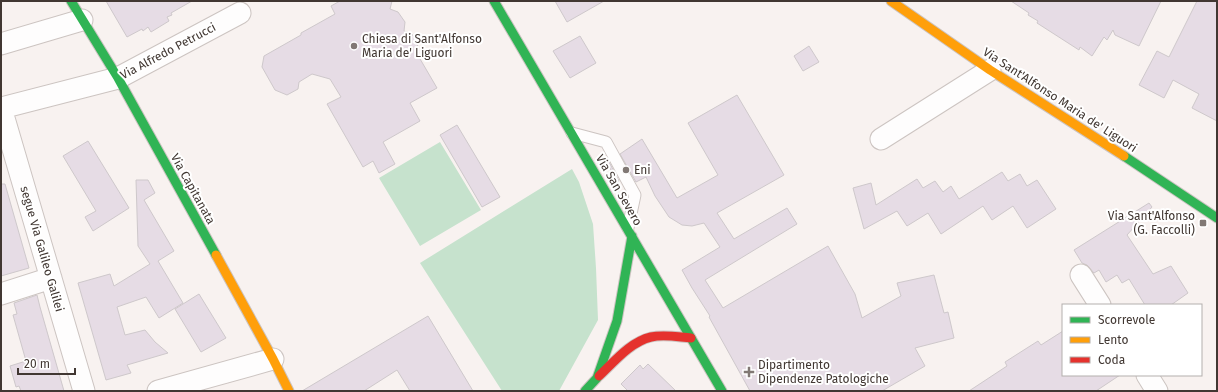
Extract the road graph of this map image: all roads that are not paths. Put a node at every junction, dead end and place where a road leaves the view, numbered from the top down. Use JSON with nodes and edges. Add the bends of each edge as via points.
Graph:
{"nodes":[{"id":1,"x":71,"y":1,"type":"edge"},
{"id":2,"x":494,"y":1,"type":"edge"},
{"id":3,"x":891,"y":1,"type":"edge"},
{"id":4,"x":499,"y":5,"type":"edge"},
{"id":5,"x":240,"y":13,"type":"dead end"},
{"id":6,"x":82,"y":20,"type":"junction"},
{"id":7,"x":1,"y":44,"type":"edge"},
{"id":8,"x":990,"y":70,"type":"junction"},
{"id":9,"x":118,"y":78,"type":"junction"},
{"id":10,"x":1,"y":108,"type":"edge"},
{"id":11,"x":572,"y":133,"type":"junction"},
{"id":12,"x":881,"y":139,"type":"dead end"},
{"id":13,"x":1217,"y":218,"type":"edge"},
{"id":14,"x":630,"y":232,"type":"junction"},
{"id":15,"x":1081,"y":276,"type":"dead end"},
{"id":16,"x":51,"y":278,"type":"junction"},
{"id":17,"x":1,"y":294,"type":"edge"},
{"id":18,"x":1099,"y":304,"type":"edge"},
{"id":19,"x":692,"y":338,"type":"junction"},
{"id":20,"x":273,"y":359,"type":"junction"},
{"id":21,"x":1148,"y":376,"type":"edge"},
{"id":22,"x":597,"y":378,"type":"junction"},
{"id":23,"x":84,"y":391,"type":"edge"},
{"id":24,"x":158,"y":391,"type":"edge"},
{"id":25,"x":289,"y":391,"type":"edge"},
{"id":26,"x":585,"y":391,"type":"edge"},
{"id":27,"x":722,"y":391,"type":"edge"},
{"id":28,"x":1157,"y":391,"type":"edge"}],
"edges":[{"from":1,"to":6,"type":"main road","name":"Via Capitanata"},
{"from":2,"to":4,"type":"main road","name":"Via San Severo"},
{"from":3,"to":8,"type":"main road","name":"Via Sant'Alfonso Maria de' Liguori"},
{"from":4,"to":11,"type":"main road","name":"Via San Severo"},
{"from":5,"to":9,"type":"street","name":"Via Alfredo Petrucci"},
{"from":6,"to":7,"type":"street"},
{"from":6,"to":9,"type":"main road","name":"Via Capitanata"},
{"from":8,"to":12,"type":"street"},
{"from":8,"to":13,"type":"main road","name":"Via Sant'Alfonso Maria de' Liguori"},
{"from":9,"to":10,"type":"street","name":"Via Alfredo Petrucci"},
{"from":9,"to":20,"type":"main road","name":"Via Capitanata"},
{"from":10,"to":16,"type":"street","name":"segue Via Galileo Galilei"},
{"from":11,"to":14,"type":"main road","name":"Via San Severo"},
{"from":11,"to":14,"type":"lane","via":[[606,142],[636,195]]},
{"from":14,"to":19,"type":"main road","name":"Via San Severo"},
{"from":14,"to":22,"type":"main road","via":[[618,321]]},
{"from":15,"to":18,"type":"street"},
{"from":16,"to":17,"type":"street"},
{"from":16,"to":23,"type":"street","name":"segue Via Galileo Galilei"},
{"from":19,"to":22,"type":"main road","via":[[650,337],[634,344]]},
{"from":19,"to":27,"type":"main road","name":"Via San Severo"},
{"from":20,"to":24,"type":"street"},
{"from":20,"to":25,"type":"main road","name":"Via Capitanata"},
{"from":21,"to":28,"type":"street"},
{"from":22,"to":26,"type":"main road"}]}
